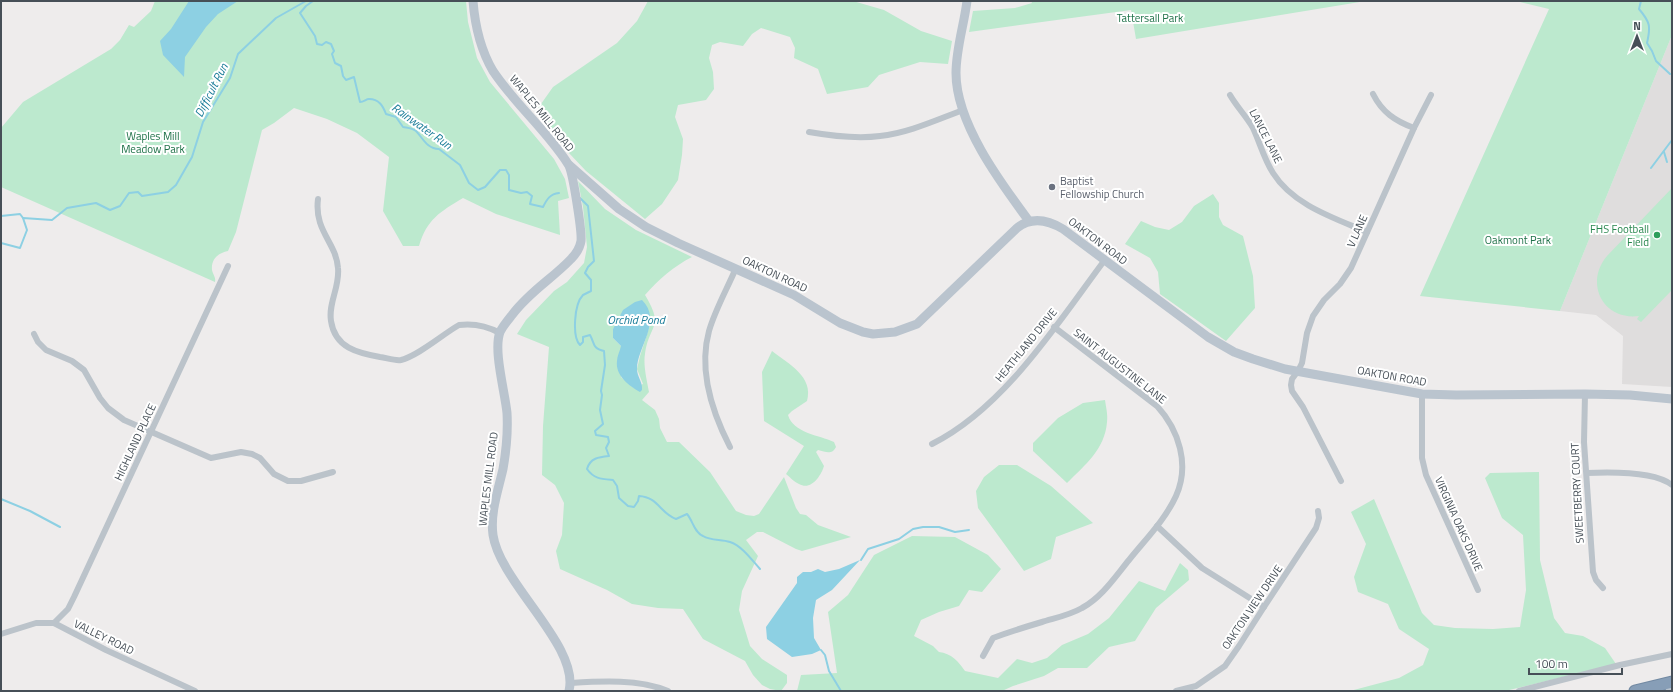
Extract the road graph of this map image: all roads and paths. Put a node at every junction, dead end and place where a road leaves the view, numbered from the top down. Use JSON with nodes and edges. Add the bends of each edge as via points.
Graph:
{"nodes":[{"id":1,"x":474,"y":1,"type":"edge"},
{"id":2,"x":967,"y":1,"type":"edge"},
{"id":3,"x":1373,"y":94,"type":"dead end"},
{"id":4,"x":1230,"y":95,"type":"dead end"},
{"id":5,"x":1431,"y":95,"type":"dead end"},
{"id":6,"x":963,"y":110,"type":"junction"},
{"id":7,"x":1414,"y":128,"type":"junction"},
{"id":8,"x":809,"y":132,"type":"dead end"},
{"id":9,"x":570,"y":165,"type":"junction"},
{"id":10,"x":318,"y":199,"type":"dead end"},
{"id":11,"x":1029,"y":221,"type":"junction"},
{"id":12,"x":1368,"y":232,"type":"junction"},
{"id":13,"x":1104,"y":261,"type":"junction"},
{"id":14,"x":228,"y":266,"type":"dead end"},
{"id":15,"x":736,"y":268,"type":"junction"},
{"id":16,"x":1054,"y":327,"type":"junction"},
{"id":17,"x":500,"y":333,"type":"junction"},
{"id":18,"x":34,"y":334,"type":"dead end"},
{"id":19,"x":1298,"y":371,"type":"junction"},
{"id":20,"x":1422,"y":394,"type":"junction"},
{"id":21,"x":1585,"y":394,"type":"junction"},
{"id":22,"x":1672,"y":399,"type":"edge"},
{"id":23,"x":151,"y":431,"type":"junction"},
{"id":24,"x":932,"y":444,"type":"dead end"},
{"id":25,"x":730,"y":447,"type":"dead end"},
{"id":26,"x":333,"y":472,"type":"dead end"},
{"id":27,"x":1587,"y":473,"type":"junction"},
{"id":28,"x":1341,"y":482,"type":"dead end"},
{"id":29,"x":1672,"y":486,"type":"edge"},
{"id":30,"x":1318,"y":511,"type":"dead end"},
{"id":31,"x":1157,"y":526,"type":"junction"},
{"id":32,"x":1603,"y":588,"type":"dead end"},
{"id":33,"x":1478,"y":590,"type":"dead end"},
{"id":34,"x":1264,"y":607,"type":"junction"},
{"id":35,"x":54,"y":623,"type":"junction"},
{"id":36,"x":1,"y":634,"type":"edge"},
{"id":37,"x":1672,"y":654,"type":"edge"},
{"id":38,"x":983,"y":656,"type":"dead end"},
{"id":39,"x":1672,"y":682,"type":"edge"},
{"id":40,"x":570,"y":687,"type":"edge"},
{"id":41,"x":180,"y":688,"type":"edge"},
{"id":42,"x":1672,"y":688,"type":"edge"},
{"id":43,"x":195,"y":691,"type":"edge"},
{"id":44,"x":668,"y":691,"type":"edge"},
{"id":45,"x":1176,"y":691,"type":"edge"},
{"id":46,"x":1518,"y":691,"type":"edge"},
{"id":47,"x":1634,"y":691,"type":"edge"},
{"id":48,"x":1670,"y":691,"type":"edge"}],
"edges":[{"from":1,"to":9,"type":"street","name":"WAPLES MILL ROAD","via":[[479,40],[488,63]]},
{"from":2,"to":6,"type":"street","via":[[956,74]]},
{"from":3,"to":7,"type":"street","via":[[1385,112],[1398,122]]},
{"from":4,"to":12,"type":"street","name":"LANCE LANE","via":[[1253,129],[1266,161],[1286,188],[1309,206]]},
{"from":5,"to":7,"type":"street","name":"V LANE"},
{"from":6,"to":8,"type":"street","via":[[881,136],[856,137]]},
{"from":6,"to":11,"type":"street","via":[[989,164]]},
{"from":7,"to":12,"type":"street","name":"V LANE"},
{"from":9,"to":15,"type":"street","name":"OAKTON ROAD","via":[[602,195],[637,222]]},
{"from":9,"to":17,"type":"street","name":"WAPLES MILL ROAD","via":[[581,226],[579,248],[567,263],[518,306]]},
{"from":10,"to":17,"type":"street","via":[[318,218],[338,267],[337,286],[330,316],[333,332],[343,345],[367,355],[401,360],[459,325],[489,327]]},
{"from":11,"to":13,"type":"street","name":"OAKTON ROAD","via":[[1054,224]]},
{"from":11,"to":15,"type":"street","name":"OAKTON ROAD","via":[[1010,234],[924,318],[910,328],[895,332],[873,334],[853,329],[794,295]]},
{"from":12,"to":19,"type":"street","name":"V LANE","via":[[1348,273],[1312,316]]},
{"from":13,"to":16,"type":"street","name":"HEATHLAND DRIVE"},
{"from":13,"to":19,"type":"street","name":"OAKTON ROAD","via":[[1220,344],[1253,360]]},
{"from":14,"to":23,"type":"street","name":"HIGHLAND PLACE"},
{"from":15,"to":25,"type":"street","via":[[712,324],[706,352],[708,393]]},
{"from":16,"to":24,"type":"street","name":"HEATHLAND DRIVE","via":[[1007,386],[949,436]]},
{"from":16,"to":31,"type":"street","name":"SAINT AUGUSTINE LANE","via":[[1157,406],[1173,428],[1181,451],[1180,483],[1176,496]]},
{"from":17,"to":40,"type":"street","name":"WAPLES MILL ROAD","via":[[499,353],[507,414],[506,445],[493,511],[493,537],[503,563],[564,657],[570,672]]},
{"from":18,"to":23,"type":"street","via":[[46,350],[72,361],[84,370],[108,408],[124,420]]},
{"from":19,"to":20,"type":"street","name":"OAKTON ROAD"},
{"from":19,"to":28,"type":"street","name":"V LANE","via":[[1292,379],[1292,392],[1303,407]]},
{"from":20,"to":21,"type":"street","name":"OAKTON ROAD"},
{"from":20,"to":33,"type":"street","name":"VIRGINIA OAKS DRIVE","via":[[1422,458],[1426,475]]},
{"from":21,"to":22,"type":"street","name":"OAKTON ROAD"},
{"from":21,"to":27,"type":"street","name":"SWEETBERRY COURT","via":[[1584,442]]},
{"from":23,"to":26,"type":"street","via":[[211,458],[242,452],[252,454],[260,458],[274,474],[288,481],[301,481]]},
{"from":23,"to":35,"type":"street","name":"HIGHLAND PLACE","via":[[70,606]]},
{"from":27,"to":29,"type":"street","via":[[1630,474],[1668,482]]},
{"from":27,"to":32,"type":"street","name":"SWEETBERRY COURT","via":[[1593,572]]},
{"from":30,"to":34,"type":"street","name":"OAKTON VIEW DRIVE","via":[[1316,528]]},
{"from":31,"to":34,"type":"street","via":[[1202,568]]},
{"from":31,"to":38,"type":"street","name":"SAINT AUGUSTINE LANE","via":[[1103,591],[1082,608],[993,638]]},
{"from":34,"to":45,"type":"street","name":"OAKTON VIEW DRIVE","via":[[1224,666],[1196,686]]},
{"from":35,"to":36,"type":"street","via":[[44,622]]},
{"from":35,"to":41,"type":"street","name":"VALLEY ROAD"},
{"from":37,"to":46,"type":"street"},
{"from":39,"to":47,"type":"highway"},
{"from":40,"to":44,"type":"street","via":[[609,681],[657,687]]},
{"from":41,"to":43,"type":"street","name":"VALLEY ROAD"},
{"from":42,"to":48,"type":"street"}]}
